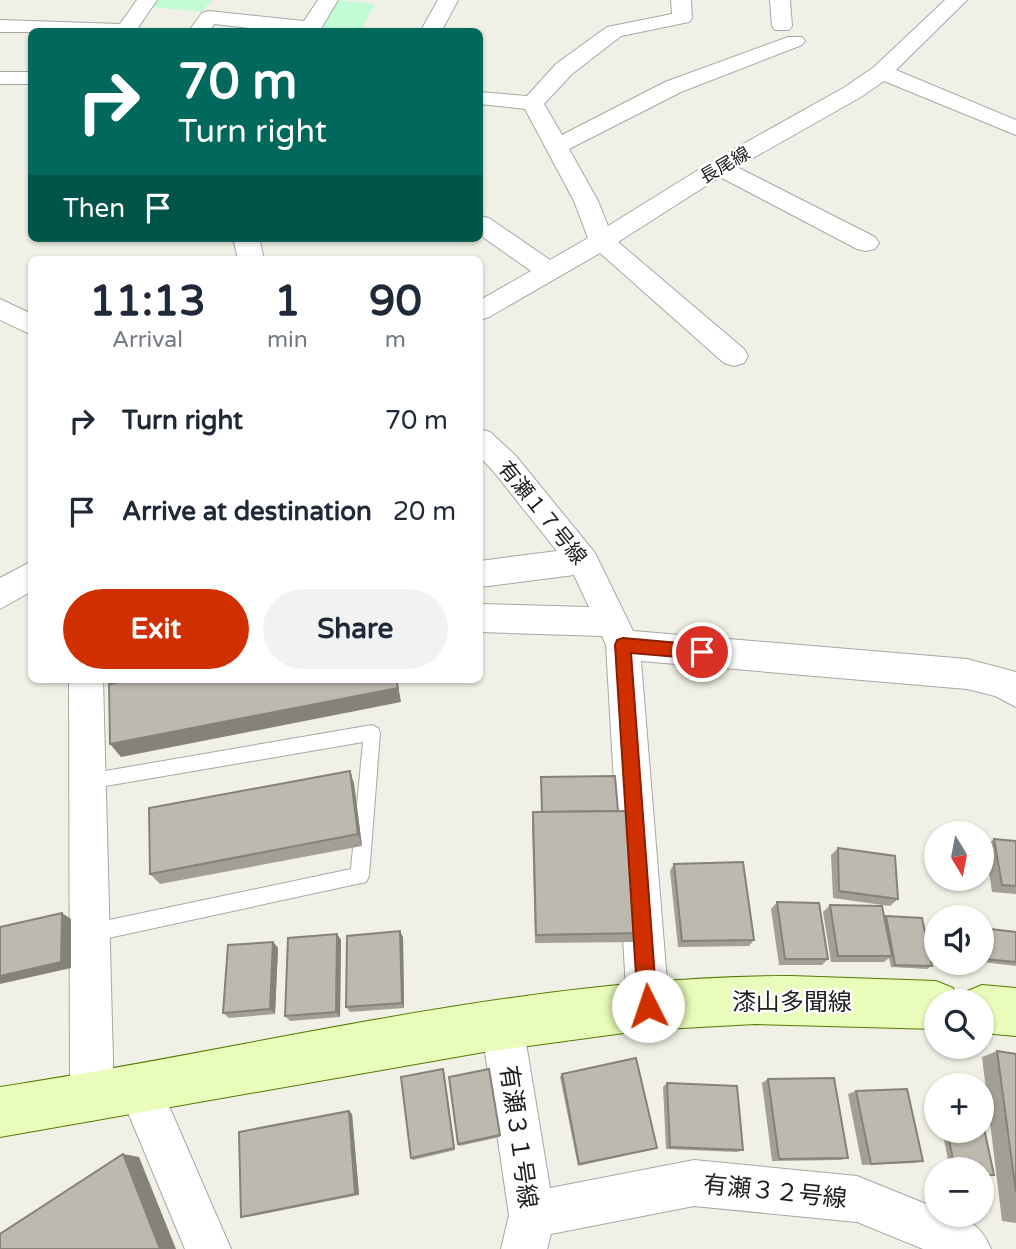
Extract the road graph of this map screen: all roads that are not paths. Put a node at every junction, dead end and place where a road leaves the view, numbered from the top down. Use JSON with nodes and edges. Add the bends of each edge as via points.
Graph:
{"nodes":[{"id":1,"x":147,"y":0,"type":"edge"},
{"id":2,"x":328,"y":0,"type":"edge"},
{"id":3,"x":448,"y":0,"type":"edge"},
{"id":4,"x":780,"y":0,"type":"edge"},
{"id":5,"x":957,"y":0,"type":"edge"},
{"id":6,"x":682,"y":9,"type":"edge"},
{"id":7,"x":210,"y":16,"type":"edge"},
{"id":8,"x":3,"y":17,"type":"edge"},
{"id":9,"x":98,"y":28,"type":"edge"},
{"id":10,"x":126,"y":28,"type":"edge"},
{"id":11,"x":295,"y":28,"type":"edge"},
{"id":12,"x":310,"y":28,"type":"edge"},
{"id":13,"x":432,"y":28,"type":"edge"},
{"id":14,"x":882,"y":72,"type":"junction"},
{"id":15,"x":0,"y":78,"type":"edge"},
{"id":16,"x":28,"y":78,"type":"edge"},
{"id":17,"x":483,"y":98,"type":"edge"},
{"id":18,"x":533,"y":103,"type":"junction"},
{"id":19,"x":1016,"y":128,"type":"edge"},
{"id":20,"x":557,"y":146,"type":"junction"},
{"id":21,"x":719,"y":167,"type":"junction"},
{"id":22,"x":483,"y":226,"type":"edge"},
{"id":23,"x":602,"y":241,"type":"junction"},
{"id":24,"x":866,"y":243,"type":"dead end"},
{"id":25,"x":549,"y":271,"type":"junction"},
{"id":26,"x":0,"y":308,"type":"edge"},
{"id":27,"x":483,"y":309,"type":"edge"},
{"id":28,"x":28,"y":324,"type":"edge"},
{"id":29,"x":734,"y":356,"type":"dead end"},
{"id":30,"x":483,"y":443,"type":"edge"},
{"id":31,"x":583,"y":561,"type":"junction"},
{"id":32,"x":483,"y":574,"type":"edge"},
{"id":33,"x":28,"y":577,"type":"edge"},
{"id":34,"x":0,"y":595,"type":"edge"},
{"id":35,"x":483,"y":618,"type":"edge"},
{"id":36,"x":618,"y":634,"type":"junction"},
{"id":37,"x":86,"y":683,"type":"edge"},
{"id":38,"x":1012,"y":684,"type":"edge"},
{"id":39,"x":88,"y":781,"type":"junction"},
{"id":40,"x":90,"y":933,"type":"junction"},
{"id":41,"x":924,"y":1004,"type":"edge"},
{"id":42,"x":648,"y":1006,"type":"junction"},
{"id":43,"x":994,"y":1010,"type":"edge"},
{"id":44,"x":1016,"y":1013,"type":"edge"},
{"id":45,"x":502,"y":1025,"type":"junction"},
{"id":46,"x":141,"y":1091,"type":"junction"},
{"id":47,"x":92,"y":1099,"type":"junction"},
{"id":48,"x":0,"y":1112,"type":"edge"},
{"id":49,"x":528,"y":1232,"type":"edge"},
{"id":50,"x":208,"y":1249,"type":"edge"},
{"id":51,"x":968,"y":1249,"type":"edge"}],
"edges":[{"from":1,"to":10,"type":"street"},
{"from":2,"to":12,"type":"street"},
{"from":3,"to":13,"type":"street"},
{"from":4,"to":20,"type":"street","via":[[789,34]]},
{"from":5,"to":14,"type":"street","name":"長尾線"},
{"from":6,"to":18,"type":"street","via":[[614,31],[564,68]]},
{"from":7,"to":11,"type":"street"},
{"from":8,"to":9,"type":"street"},
{"from":14,"to":19,"type":"street"},
{"from":14,"to":21,"type":"street","name":"長尾線"},
{"from":15,"to":16,"type":"street"},
{"from":17,"to":18,"type":"street"},
{"from":18,"to":20,"type":"street"},
{"from":20,"to":23,"type":"street"},
{"from":21,"to":23,"type":"street","name":"長尾線"},
{"from":21,"to":24,"type":"street"},
{"from":22,"to":25,"type":"street"},
{"from":23,"to":25,"type":"street","name":"長尾線"},
{"from":23,"to":29,"type":"street"},
{"from":25,"to":27,"type":"street","name":"長尾線"},
{"from":26,"to":28,"type":"street"},
{"from":30,"to":31,"type":"street","name":"有瀬１７号線"},
{"from":31,"to":32,"type":"street"},
{"from":31,"to":36,"type":"street","name":"有瀬１７号線"},
{"from":33,"to":34,"type":"street"},
{"from":35,"to":36,"type":"street"},
{"from":36,"to":38,"type":"street","via":[[967,674]]},
{"from":36,"to":42,"type":"street","name":"有瀬１７号線"},
{"from":37,"to":39,"type":"street"},
{"from":39,"to":40,"type":"street"},
{"from":39,"to":40,"type":"lane","via":[[372,733],[360,876]]},
{"from":40,"to":47,"type":"street"},
{"from":41,"to":42,"type":"street","name":"漆山多聞線","via":[[774,999]]},
{"from":42,"to":45,"type":"street","name":"漆山多聞線"},
{"from":43,"to":44,"type":"street"},
{"from":45,"to":46,"type":"street","name":"漆山多聞線"},
{"from":45,"to":49,"type":"street","name":"有瀬３１号線"},
{"from":46,"to":47,"type":"street","name":"漆山多聞線"},
{"from":46,"to":50,"type":"street"},
{"from":47,"to":48,"type":"street","name":"漆山多聞線"},
{"from":49,"to":51,"type":"street","name":"有瀬３２号線","via":[[694,1183],[857,1199],[950,1237]]}]}
